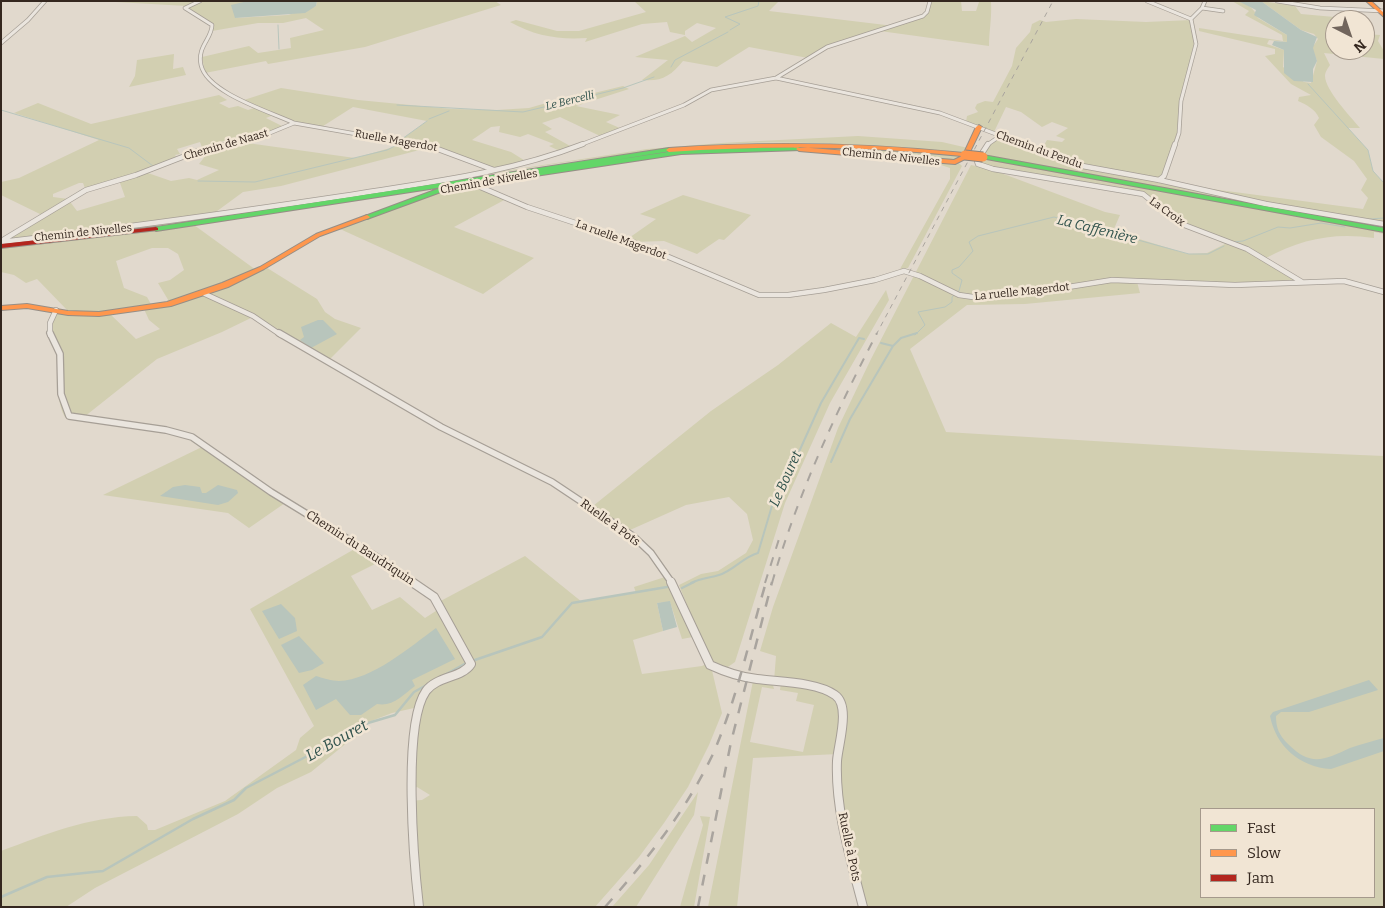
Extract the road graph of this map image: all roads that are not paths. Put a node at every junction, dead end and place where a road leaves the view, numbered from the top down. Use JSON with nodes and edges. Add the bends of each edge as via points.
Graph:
{"nodes":[{"id":1,"x":44,"y":1,"type":"edge"},
{"id":2,"x":200,"y":1,"type":"edge"},
{"id":3,"x":930,"y":1,"type":"edge"},
{"id":4,"x":1147,"y":1,"type":"edge"},
{"id":5,"x":1204,"y":1,"type":"edge"},
{"id":6,"x":1278,"y":1,"type":"edge"},
{"id":7,"x":1368,"y":1,"type":"edge"},
{"id":8,"x":1202,"y":8,"type":"junction"},
{"id":9,"x":1223,"y":11,"type":"dead end"},
{"id":10,"x":1383,"y":14,"type":"edge"},
{"id":11,"x":1191,"y":18,"type":"junction"},
{"id":12,"x":1,"y":42,"type":"edge"},
{"id":13,"x":776,"y":78,"type":"junction"},
{"id":14,"x":294,"y":123,"type":"junction"},
{"id":15,"x":979,"y":127,"type":"junction"},
{"id":16,"x":1000,"y":136,"type":"junction"},
{"id":17,"x":494,"y":170,"type":"junction"},
{"id":18,"x":1159,"y":180,"type":"junction"},
{"id":19,"x":471,"y":183,"type":"junction"},
{"id":20,"x":1384,"y":224,"type":"edge"},
{"id":21,"x":1384,"y":230,"type":"edge"},
{"id":22,"x":1,"y":241,"type":"edge"},
{"id":23,"x":1,"y":246,"type":"edge"},
{"id":24,"x":1302,"y":282,"type":"junction"},
{"id":25,"x":1384,"y":292,"type":"edge"},
{"id":26,"x":205,"y":294,"type":"junction"},
{"id":27,"x":1,"y":308,"type":"edge"},
{"id":28,"x":56,"y":310,"type":"junction"},
{"id":29,"x":419,"y":907,"type":"edge"},
{"id":30,"x":863,"y":907,"type":"edge"}],
"edges":[{"from":1,"to":12,"type":"street","via":[[28,20]]},
{"from":2,"to":14,"type":"street","name":"Chemin de Naast","via":[[186,9],[201,16],[210,24],[212,31],[203,44],[203,71],[239,98]]},
{"from":3,"to":13,"type":"street","name":"Chemin de Nivelles","via":[[923,16],[827,47]]},
{"from":4,"to":11,"type":"street"},
{"from":5,"to":8,"type":"street"},
{"from":6,"to":10,"type":"street"},
{"from":7,"to":10,"type":"main road"},
{"from":8,"to":9,"type":"street"},
{"from":8,"to":11,"type":"street"},
{"from":11,"to":18,"type":"street","via":[[1196,44],[1181,101],[1179,133],[1164,176]]},
{"from":13,"to":15,"type":"street","name":"Chemin du Pendu","via":[[933,111]]},
{"from":13,"to":17,"type":"street","name":"Chemin de Nivelles","via":[[711,90],[684,105],[557,154]]},
{"from":14,"to":17,"type":"street","name":"Ruelle Magerdot","via":[[435,148]]},
{"from":14,"to":22,"type":"street","name":"Chemin de Naast","via":[[260,137],[198,151],[86,190]]},
{"from":15,"to":16,"type":"street","name":"Chemin du Pendu"},
{"from":15,"to":19,"type":"main road","name":"Chemin de Nivelles","via":[[965,157],[955,162],[809,149],[732,148],[635,158]]},
{"from":16,"to":18,"type":"street","name":"Chemin du Pendu","via":[[1077,165]]},
{"from":16,"to":24,"type":"street","name":"La Croix","via":[[992,139],[983,150],[978,164],[1143,194],[1179,223],[1247,249]]},
{"from":17,"to":22,"type":"street","name":"Chemin de Nivelles","via":[[177,222]]},
{"from":18,"to":20,"type":"street","name":"Chemin du Pendu","via":[[1266,204]]},
{"from":19,"to":24,"type":"street","name":"La ruelle Magerdot","via":[[536,210],[633,242],[755,294],[816,292],[902,271],[957,294],[978,297],[1112,280],[1228,285]]},
{"from":19,"to":26,"type":"main road","name":"Chemin de Nivelles","via":[[430,193],[318,236]]},
{"from":21,"to":23,"type":"main road","bridge":true,"via":[[965,154],[874,146],[748,144],[667,150],[172,226]]},
{"from":24,"to":25,"type":"street","via":[[1350,282]]},
{"from":26,"to":28,"type":"main road","name":"Chemin de Nivelles","via":[[129,311],[94,314]]},
{"from":26,"to":30,"type":"street","name":"Ruelle à Pots","via":[[253,316],[441,427],[552,482],[633,536],[675,587],[710,665],[732,673],[822,689],[836,695],[843,708],[838,762],[841,816]]},
{"from":27,"to":28,"type":"main road","name":"Chemin de Nivelles","via":[[28,304]]},
{"from":28,"to":29,"type":"street","name":"Chemin du Baudriquin","via":[[50,320],[50,332],[59,352],[61,390],[69,416],[166,430],[192,437],[434,597],[471,661],[468,669],[430,687],[417,710],[413,744],[414,863]]}]}
